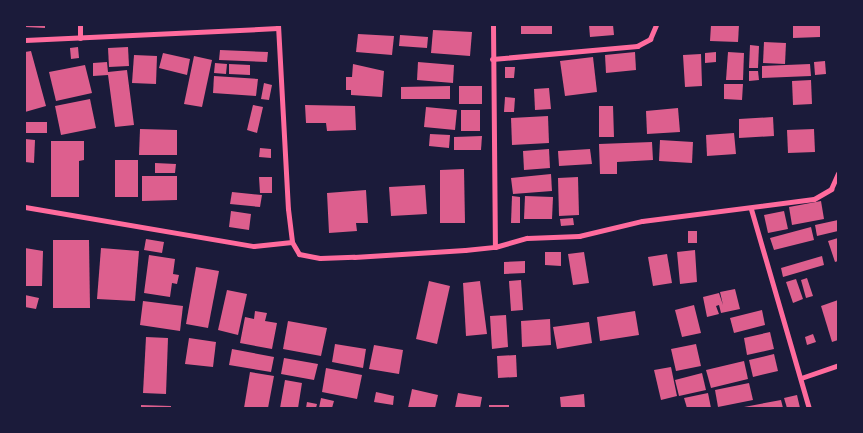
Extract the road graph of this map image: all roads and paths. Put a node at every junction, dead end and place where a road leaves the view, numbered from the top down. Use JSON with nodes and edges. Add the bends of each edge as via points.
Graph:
{"nodes":[{"id":1,"x":80,"y":25,"type":"edge"},
{"id":2,"x":493,"y":25,"type":"edge"},
{"id":3,"x":656,"y":25,"type":"edge"},
{"id":4,"x":278,"y":26,"type":"edge"},
{"id":5,"x":80,"y":38,"type":"junction"},
{"id":6,"x":25,"y":40,"type":"edge"},
{"id":7,"x":492,"y":59,"type":"junction"},
{"id":8,"x":838,"y":173,"type":"edge"},
{"id":9,"x":25,"y":207,"type":"edge"},
{"id":10,"x":751,"y":210,"type":"junction"},
{"id":11,"x":292,"y":242,"type":"junction"},
{"id":12,"x":495,"y":247,"type":"junction"},
{"id":13,"x":838,"y":365,"type":"edge"},
{"id":14,"x":801,"y":378,"type":"junction"},
{"id":15,"x":809,"y":408,"type":"edge"}],
"edges":[{"from":1,"to":5,"type":"street"},
{"from":2,"to":7,"type":"street"},
{"from":3,"to":7,"type":"street","via":[[650,39],[637,46]]},
{"from":4,"to":5,"type":"street"},
{"from":4,"to":11,"type":"street"},
{"from":5,"to":6,"type":"street"},
{"from":7,"to":12,"type":"street"},
{"from":8,"to":10,"type":"street","via":[[831,189],[814,199]]},
{"from":9,"to":11,"type":"street","via":[[254,246]]},
{"from":10,"to":12,"type":"street","via":[[642,221],[579,236],[527,238]]},
{"from":10,"to":14,"type":"street"},
{"from":11,"to":12,"type":"street","via":[[299,254],[320,258]]},
{"from":13,"to":14,"type":"street"},
{"from":14,"to":15,"type":"street"}]}
